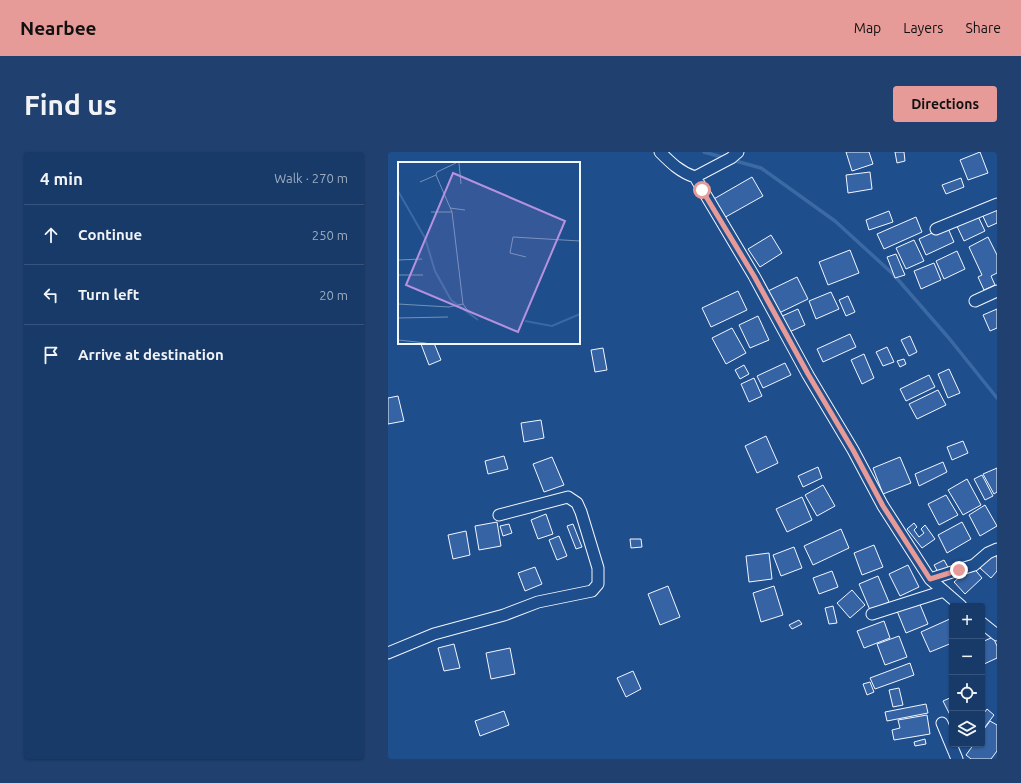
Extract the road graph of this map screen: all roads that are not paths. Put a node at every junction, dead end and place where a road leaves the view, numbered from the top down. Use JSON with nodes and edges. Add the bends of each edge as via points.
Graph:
{"nodes":[{"id":1,"x":660,"y":152,"type":"edge"},
{"id":2,"x":738,"y":152,"type":"edge"},
{"id":3,"x":695,"y":177,"type":"junction"},
{"id":4,"x":997,"y":204,"type":"edge"},
{"id":5,"x":936,"y":229,"type":"dead end"},
{"id":6,"x":997,"y":291,"type":"edge"},
{"id":7,"x":975,"y":301,"type":"dead end"},
{"id":8,"x":499,"y":515,"type":"dead end"},
{"id":9,"x":997,"y":549,"type":"edge"},
{"id":10,"x":930,"y":579,"type":"junction"},
{"id":11,"x":944,"y":591,"type":"junction"},
{"id":12,"x":958,"y":603,"type":"edge"},
{"id":13,"x":872,"y":614,"type":"dead end"},
{"id":14,"x":985,"y":625,"type":"edge"},
{"id":15,"x":997,"y":635,"type":"edge"},
{"id":16,"x":388,"y":652,"type":"edge"},
{"id":17,"x":942,"y":723,"type":"dead end"},
{"id":18,"x":957,"y":759,"type":"edge"}],
"edges":[{"from":1,"to":3,"type":"street","via":[[676,168]]},
{"from":2,"to":3,"type":"street"},
{"from":3,"to":10,"type":"street","via":[[754,276],[883,506]]},
{"from":4,"to":5,"type":"street"},
{"from":6,"to":7,"type":"street"},
{"from":8,"to":16,"type":"street","via":[[568,497],[577,503],[598,568],[598,584],[592,591],[538,602],[504,615],[434,634]]},
{"from":9,"to":10,"type":"street","via":[[974,565]]},
{"from":10,"to":11,"type":"street"},
{"from":11,"to":12,"type":"street"},
{"from":11,"to":13,"type":"street"},
{"from":14,"to":15,"type":"street"},
{"from":17,"to":18,"type":"street"}]}
